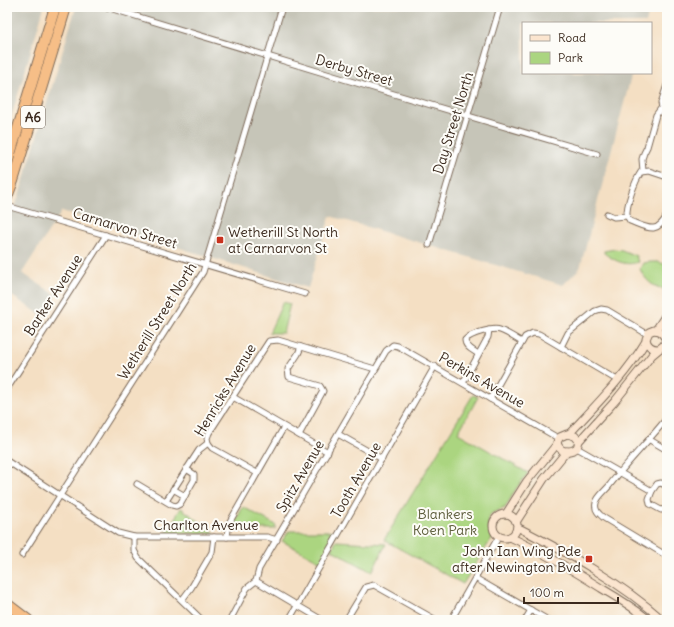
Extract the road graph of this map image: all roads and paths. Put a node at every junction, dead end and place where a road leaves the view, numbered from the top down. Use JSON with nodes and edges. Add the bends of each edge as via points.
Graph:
{"nodes":[{"id":1,"x":55,"y":7,"type":"edge"},
{"id":2,"x":66,"y":7,"type":"edge"},
{"id":3,"x":106,"y":7,"type":"edge"},
{"id":4,"x":282,"y":7,"type":"edge"},
{"id":5,"x":500,"y":7,"type":"edge"},
{"id":6,"x":267,"y":57,"type":"junction"},
{"id":7,"x":667,"y":84,"type":"edge"},
{"id":8,"x":662,"y":108,"type":"junction"},
{"id":9,"x":667,"y":112,"type":"edge"},
{"id":10,"x":468,"y":116,"type":"junction"},
{"id":11,"x":596,"y":154,"type":"dead end"},
{"id":12,"x":7,"y":164,"type":"edge"},
{"id":13,"x":642,"y":171,"type":"junction"},
{"id":14,"x":667,"y":176,"type":"edge"},
{"id":15,"x":7,"y":197,"type":"edge"},
{"id":16,"x":7,"y":206,"type":"edge"},
{"id":17,"x":607,"y":214,"type":"dead end"},
{"id":18,"x":667,"y":215,"type":"edge"},
{"id":19,"x":627,"y":216,"type":"junction"},
{"id":20,"x":106,"y":235,"type":"junction"},
{"id":21,"x":429,"y":245,"type":"dead end"},
{"id":22,"x":206,"y":265,"type":"junction"},
{"id":23,"x":305,"y":294,"type":"dead end"},
{"id":24,"x":667,"y":313,"type":"edge"},
{"id":25,"x":489,"y":330,"type":"junction"},
{"id":26,"x":656,"y":330,"type":"junction"},
{"id":27,"x":646,"y":338,"type":"junction"},
{"id":28,"x":522,"y":342,"type":"junction"},
{"id":29,"x":664,"y":343,"type":"edge"},
{"id":30,"x":393,"y":345,"type":"joint"},
{"id":31,"x":301,"y":347,"type":"junction"},
{"id":32,"x":561,"y":347,"type":"junction"},
{"id":33,"x":478,"y":354,"type":"junction"},
{"id":34,"x":435,"y":366,"type":"junction"},
{"id":35,"x":376,"y":369,"type":"junction"},
{"id":36,"x":617,"y":380,"type":"junction"},
{"id":37,"x":463,"y":383,"type":"junction"},
{"id":38,"x":7,"y":389,"type":"edge"},
{"id":39,"x":233,"y":397,"type":"junction"},
{"id":40,"x":490,"y":399,"type":"junction"},
{"id":41,"x":667,"y":418,"type":"edge"},
{"id":42,"x":284,"y":427,"type":"junction"},
{"id":43,"x":338,"y":434,"type":"junction"},
{"id":44,"x":569,"y":434,"type":"junction"},
{"id":45,"x":299,"y":435,"type":"junction"},
{"id":46,"x":650,"y":440,"type":"junction"},
{"id":47,"x":558,"y":441,"type":"junction"},
{"id":48,"x":208,"y":443,"type":"junction"},
{"id":49,"x":578,"y":444,"type":"junction"},
{"id":50,"x":667,"y":450,"type":"edge"},
{"id":51,"x":567,"y":451,"type":"junction"},
{"id":52,"x":328,"y":452,"type":"junction"},
{"id":53,"x":382,"y":459,"type":"junction"},
{"id":54,"x":7,"y":461,"type":"edge"},
{"id":55,"x":186,"y":469,"type":"junction"},
{"id":56,"x":256,"y":473,"type":"junction"},
{"id":57,"x":619,"y":473,"type":"junction"},
{"id":58,"x":137,"y":484,"type":"dead end"},
{"id":59,"x":667,"y":486,"type":"edge"},
{"id":60,"x":173,"y":489,"type":"junction"},
{"id":61,"x":652,"y":491,"type":"junction"},
{"id":62,"x":60,"y":495,"type":"junction"},
{"id":63,"x":185,"y":496,"type":"junction"},
{"id":64,"x":166,"y":501,"type":"junction"},
{"id":65,"x":667,"y":509,"type":"edge"},
{"id":66,"x":506,"y":514,"type":"junction"},
{"id":67,"x":516,"y":524,"type":"junction"},
{"id":68,"x":499,"y":536,"type":"junction"},
{"id":69,"x":134,"y":537,"type":"junction"},
{"id":70,"x":214,"y":537,"type":"junction"},
{"id":71,"x":227,"y":537,"type":"junction"},
{"id":72,"x":510,"y":537,"type":"junction"},
{"id":73,"x":277,"y":540,"type":"junction"},
{"id":74,"x":22,"y":555,"type":"dead end"},
{"id":75,"x":667,"y":556,"type":"edge"},
{"id":76,"x":475,"y":578,"type":"junction"},
{"id":77,"x":256,"y":581,"type":"junction"},
{"id":78,"x":182,"y":600,"type":"junction"},
{"id":79,"x":7,"y":604,"type":"edge"},
{"id":80,"x":298,"y":605,"type":"junction"},
{"id":81,"x":531,"y":610,"type":"junction"},
{"id":82,"x":28,"y":620,"type":"edge"},
{"id":83,"x":202,"y":620,"type":"edge"},
{"id":84,"x":230,"y":620,"type":"edge"},
{"id":85,"x":289,"y":620,"type":"edge"},
{"id":86,"x":322,"y":620,"type":"edge"},
{"id":87,"x":346,"y":620,"type":"edge"},
{"id":88,"x":436,"y":620,"type":"edge"},
{"id":89,"x":451,"y":620,"type":"edge"},
{"id":90,"x":525,"y":620,"type":"edge"},
{"id":91,"x":548,"y":620,"type":"edge"},
{"id":92,"x":649,"y":620,"type":"edge"},
{"id":93,"x":663,"y":620,"type":"edge"}],
"edges":[{"from":1,"to":12,"type":"highway","number":"A6"},
{"from":2,"to":15,"type":"highway","number":"A6"},
{"from":3,"to":6,"type":"street","name":"Derby Street"},
{"from":4,"to":6,"type":"street","name":"Wetherill Street North"},
{"from":5,"to":10,"type":"street","name":"Day Street North"},
{"from":6,"to":10,"type":"street","name":"Derby Street"},
{"from":6,"to":22,"type":"street","name":"Wetherill Street North"},
{"from":7,"to":8,"type":"street"},
{"from":8,"to":9,"type":"street"},
{"from":8,"to":13,"type":"street","via":[[656,115],[642,159]]},
{"from":10,"to":11,"type":"street","name":"Derby Street"},
{"from":10,"to":21,"type":"street","name":"Day Street North"},
{"from":13,"to":14,"type":"street"},
{"from":13,"to":19,"type":"street"},
{"from":16,"to":20,"type":"street","name":"Carnarvon Street"},
{"from":17,"to":19,"type":"street","via":[[614,217]]},
{"from":18,"to":19,"type":"street","via":[[658,227],[653,228],[632,222]]},
{"from":20,"to":22,"type":"street","name":"Carnarvon Street"},
{"from":20,"to":38,"type":"street","name":"Barker Avenue"},
{"from":22,"to":23,"type":"street","name":"Carnarvon Street"},
{"from":22,"to":62,"type":"street","name":"Wetherill Street North"},
{"from":24,"to":26,"type":"street"},
{"from":25,"to":28,"type":"street","via":[[500,330]]},
{"from":25,"to":33,"type":"street","via":[[488,337]]},
{"from":25,"to":33,"type":"street","via":[[465,340],[465,344]]},
{"from":26,"to":27,"type":"street","via":[[651,331]]},
{"from":26,"to":29,"type":"street","via":[[662,334]]},
{"from":27,"to":29,"type":"street","via":[[649,346]]},
{"from":27,"to":32,"type":"street","via":[[601,308],[568,333]]},
{"from":27,"to":36,"type":"street","via":[[641,349]]},
{"from":28,"to":32,"type":"street","via":[[533,333]]},
{"from":28,"to":40,"type":"street"},
{"from":29,"to":49,"type":"street"},
{"from":30,"to":34,"type":"street","name":"Perkins Avenue"},
{"from":30,"to":35,"type":"street","name":"Spitz Avenue","via":[[388,348]]},
{"from":31,"to":35,"type":"street"},
{"from":31,"to":39,"type":"street","name":"Henricks Avenue","via":[[278,340],[269,341]]},
{"from":31,"to":45,"type":"street","via":[[288,369],[289,377],[320,386],[323,391]]},
{"from":32,"to":36,"type":"street"},
{"from":33,"to":37,"type":"street"},
{"from":34,"to":37,"type":"street","name":"Perkins Avenue"},
{"from":34,"to":53,"type":"street","name":"Tooth Avenue"},
{"from":35,"to":43,"type":"street","name":"Spitz Avenue"},
{"from":36,"to":44,"type":"street"},
{"from":37,"to":40,"type":"street","name":"Perkins Avenue"},
{"from":39,"to":42,"type":"street"},
{"from":39,"to":48,"type":"street","name":"Henricks Avenue","via":[[209,433]]},
{"from":40,"to":47,"type":"street","name":"Perkins Avenue"},
{"from":41,"to":46,"type":"street"},
{"from":42,"to":45,"type":"street"},
{"from":42,"to":56,"type":"street"},
{"from":43,"to":52,"type":"street","name":"Spitz Avenue"},
{"from":43,"to":53,"type":"street"},
{"from":44,"to":47,"type":"street","via":[[562,436]]},
{"from":44,"to":49,"type":"street","via":[[575,436]]},
{"from":45,"to":52,"type":"street"},
{"from":46,"to":50,"type":"street"},
{"from":46,"to":57,"type":"street"},
{"from":47,"to":51,"type":"street","via":[[561,450]]},
{"from":47,"to":66,"type":"street","via":[[528,479]]},
{"from":48,"to":55,"type":"street","name":"Henricks Avenue","via":[[199,450]]},
{"from":48,"to":56,"type":"street","via":[[212,448]]},
{"from":49,"to":51,"type":"street"},
{"from":49,"to":57,"type":"street"},
{"from":51,"to":67,"type":"street","via":[[544,478]]},
{"from":52,"to":73,"type":"street","name":"Spitz Avenue"},
{"from":53,"to":80,"type":"street","name":"Tooth Avenue"},
{"from":54,"to":62,"type":"street","name":"Charlton Avenue"},
{"from":55,"to":60,"type":"street","name":"Henricks Avenue"},
{"from":55,"to":63,"type":"street","via":[[192,472],[194,480]]},
{"from":56,"to":71,"type":"street","via":[[229,522]]},
{"from":57,"to":61,"type":"street"},
{"from":57,"to":75,"type":"street","via":[[597,500],[597,511],[604,518]]},
{"from":58,"to":64,"type":"street"},
{"from":59,"to":61,"type":"street","via":[[659,483]]},
{"from":60,"to":63,"type":"street"},
{"from":60,"to":64,"type":"street","name":"Henricks Avenue"},
{"from":61,"to":65,"type":"street","via":[[650,504],[660,510]]},
{"from":62,"to":69,"type":"street","name":"Charlton Avenue","via":[[118,533]]},
{"from":62,"to":74,"type":"street","name":"Wetherill Street North"},
{"from":63,"to":64,"type":"street","via":[[176,506]]},
{"from":66,"to":67,"type":"street","via":[[512,516]]},
{"from":66,"to":68,"type":"street","via":[[499,515],[494,520],[494,531]]},
{"from":67,"to":72,"type":"street","via":[[516,531]]},
{"from":67,"to":93,"type":"street","via":[[635,596]]},
{"from":68,"to":72,"type":"street"},
{"from":68,"to":76,"type":"street"},
{"from":69,"to":70,"type":"street","name":"Charlton Avenue"},
{"from":69,"to":78,"type":"street","via":[[134,550],[138,558]]},
{"from":70,"to":71,"type":"street","name":"Charlton Avenue"},
{"from":70,"to":78,"type":"street","via":[[212,552]]},
{"from":71,"to":73,"type":"street","name":"Charlton Avenue","via":[[267,537]]},
{"from":72,"to":92,"type":"street","via":[[547,554],[625,602]]},
{"from":73,"to":77,"type":"street","name":"Spitz Avenue","via":[[259,569]]},
{"from":76,"to":81,"type":"street"},
{"from":76,"to":89,"type":"street"},
{"from":77,"to":80,"type":"street"},
{"from":77,"to":84,"type":"street","name":"Spitz Avenue","via":[[247,588]]},
{"from":78,"to":83,"type":"street"},
{"from":79,"to":82,"type":"highway"},
{"from":80,"to":85,"type":"street","name":"Tooth Avenue"},
{"from":80,"to":86,"type":"street"},
{"from":81,"to":90,"type":"street"},
{"from":81,"to":91,"type":"street"},
{"from":87,"to":88,"type":"street","via":[[366,587],[371,585]]}]}
